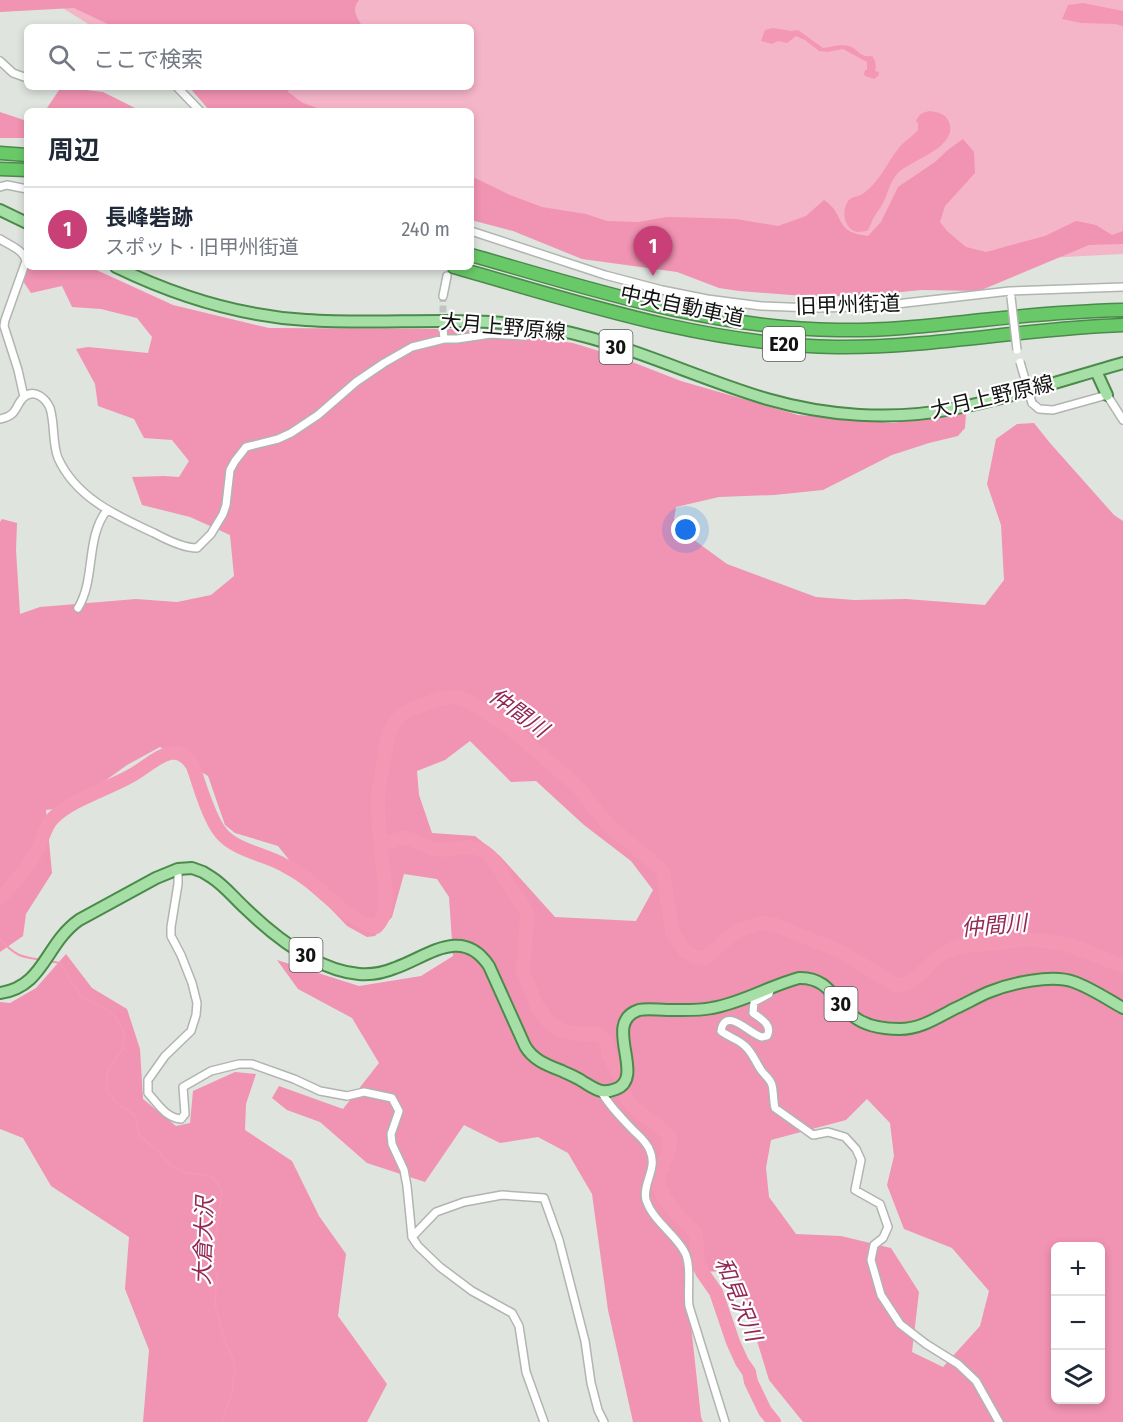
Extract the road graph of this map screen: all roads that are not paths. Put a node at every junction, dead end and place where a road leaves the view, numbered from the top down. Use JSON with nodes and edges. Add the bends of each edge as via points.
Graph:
{"nodes":[{"id":1,"x":0,"y":61,"type":"edge"},
{"id":2,"x":24,"y":77,"type":"edge"},
{"id":3,"x":180,"y":90,"type":"edge"},
{"id":4,"x":197,"y":108,"type":"edge"},
{"id":5,"x":0,"y":153,"type":"edge"},
{"id":6,"x":24,"y":155,"type":"edge"},
{"id":7,"x":0,"y":169,"type":"edge"},
{"id":8,"x":24,"y":170,"type":"edge"},
{"id":9,"x":0,"y":187,"type":"edge"},
{"id":10,"x":24,"y":188,"type":"edge"},
{"id":11,"x":0,"y":210,"type":"edge"},
{"id":12,"x":24,"y":222,"type":"edge"},
{"id":13,"x":474,"y":232,"type":"edge"},
{"id":14,"x":0,"y":239,"type":"edge"},
{"id":15,"x":24,"y":255,"type":"edge"},
{"id":16,"x":474,"y":256,"type":"edge"},
{"id":17,"x":24,"y":267,"type":"edge"},
{"id":18,"x":123,"y":270,"type":"edge"},
{"id":19,"x":451,"y":271,"type":"edge"},
{"id":20,"x":1123,"y":287,"type":"edge"},
{"id":21,"x":1011,"y":294,"type":"junction"},
{"id":22,"x":444,"y":296,"type":"tunnel mouth"},
{"id":23,"x":1123,"y":310,"type":"edge"},
{"id":24,"x":1123,"y":325,"type":"edge"},
{"id":25,"x":546,"y":328,"type":"junction"},
{"id":26,"x":443,"y":329,"type":"tunnel mouth"},
{"id":27,"x":444,"y":339,"type":"junction"},
{"id":28,"x":1123,"y":363,"type":"edge"},
{"id":29,"x":1096,"y":371,"type":"junction"},
{"id":30,"x":1107,"y":395,"type":"junction"},
{"id":31,"x":24,"y":397,"type":"junction"},
{"id":32,"x":0,"y":419,"type":"edge"},
{"id":33,"x":1123,"y":420,"type":"edge"},
{"id":34,"x":107,"y":510,"type":"junction"},
{"id":35,"x":78,"y":608,"type":"dead end"},
{"id":36,"x":178,"y":869,"type":"junction"},
{"id":37,"x":771,"y":988,"type":"junction"},
{"id":38,"x":0,"y":993,"type":"edge"},
{"id":39,"x":1123,"y":1008,"type":"edge"},
{"id":40,"x":603,"y":1092,"type":"junction"},
{"id":41,"x":412,"y":1237,"type":"junction"},
{"id":42,"x":544,"y":1422,"type":"edge"},
{"id":43,"x":604,"y":1422,"type":"edge"},
{"id":44,"x":725,"y":1422,"type":"edge"},
{"id":45,"x":999,"y":1422,"type":"edge"}],
"edges":[{"from":1,"to":2,"type":"street"},
{"from":3,"to":4,"type":"street"},
{"from":5,"to":6,"type":"highway"},
{"from":7,"to":8,"type":"highway"},
{"from":9,"to":10,"type":"street"},
{"from":11,"to":12,"type":"main road"},
{"from":13,"to":21,"type":"street","name":"旧甲州街道","via":[[642,285],[761,306],[870,307]]},
{"from":14,"to":15,"type":"street"},
{"from":16,"to":23,"type":"highway","name":"中央自動車道","number":"E20","via":[[678,312],[791,328],[920,327]]},
{"from":17,"to":31,"type":"street","via":[[4,326]]},
{"from":18,"to":25,"type":"main road","name":"大月上野原線","number":"30","via":[[203,301],[276,317],[368,322],[448,320]]},
{"from":19,"to":22,"type":"street"},
{"from":19,"to":24,"type":"highway","name":"中央自動車道","number":"E20","via":[[652,322],[725,337],[800,345],[882,346]]},
{"from":20,"to":21,"type":"street","name":"旧甲州街道"},
{"from":21,"to":30,"type":"street","bridge":true,"via":[[1017,350],[1032,404],[1053,410]]},
{"from":25,"to":27,"type":"street","via":[[523,336],[491,334]]},
{"from":25,"to":29,"type":"main road","name":"大月上野原線","number":"30","via":[[591,338],[769,400],[844,414],[950,410]]},
{"from":26,"to":27,"type":"street"},
{"from":27,"to":34,"type":"street","via":[[399,354],[291,433],[246,447],[230,470],[223,514],[197,548],[167,540]]},
{"from":28,"to":29,"type":"main road","name":"大月上野原線","number":"30"},
{"from":29,"to":30,"type":"main road"},
{"from":30,"to":33,"type":"street"},
{"from":31,"to":32,"type":"street","via":[[10,416]]},
{"from":31,"to":34,"type":"street","via":[[40,395],[47,402],[59,460],[71,480]]},
{"from":34,"to":35,"type":"street","via":[[95,534],[85,597]]},
{"from":36,"to":38,"type":"main road","via":[[71,925],[28,982]]},
{"from":36,"to":40,"type":"main road","number":"30","via":[[192,868],[211,876],[278,938],[338,970],[378,973],[443,947],[456,945],[472,950],[489,966],[532,1056]]},
{"from":36,"to":41,"type":"street","via":[[171,936],[192,982],[196,1015],[191,1030],[148,1080],[148,1093],[168,1115],[181,1119],[185,1114],[183,1087],[211,1071],[252,1064],[320,1091],[347,1096],[364,1092],[392,1098],[399,1111],[391,1134],[392,1144],[404,1170]]},
{"from":37,"to":39,"type":"main road","number":"30","via":[[799,978],[814,980],[828,988],[854,1017],[888,1029],[921,1026],[990,992],[1040,980],[1072,981]]},
{"from":37,"to":40,"type":"main road","number":"30","via":[[715,1007],[648,1009],[631,1014],[622,1032],[627,1076],[622,1086]]},
{"from":37,"to":45,"type":"street","via":[[770,994],[754,1002],[753,1014],[769,1028],[767,1036],[759,1036],[731,1020],[722,1024],[721,1031],[737,1039],[754,1056],[771,1082],[775,1108],[813,1135],[828,1132],[845,1137],[856,1149],[861,1160],[855,1190],[880,1204],[888,1227],[874,1245],[871,1260],[881,1295],[900,1324],[976,1381]]},
{"from":40,"to":44,"type":"street","via":[[607,1102],[650,1149],[652,1170],[646,1199],[685,1253],[690,1306]]},
{"from":41,"to":42,"type":"street","via":[[446,1272],[512,1313],[519,1326],[526,1372]]},
{"from":41,"to":43,"type":"street","via":[[436,1212],[464,1202],[502,1196],[544,1198],[559,1240],[585,1341],[591,1383]]}]}
